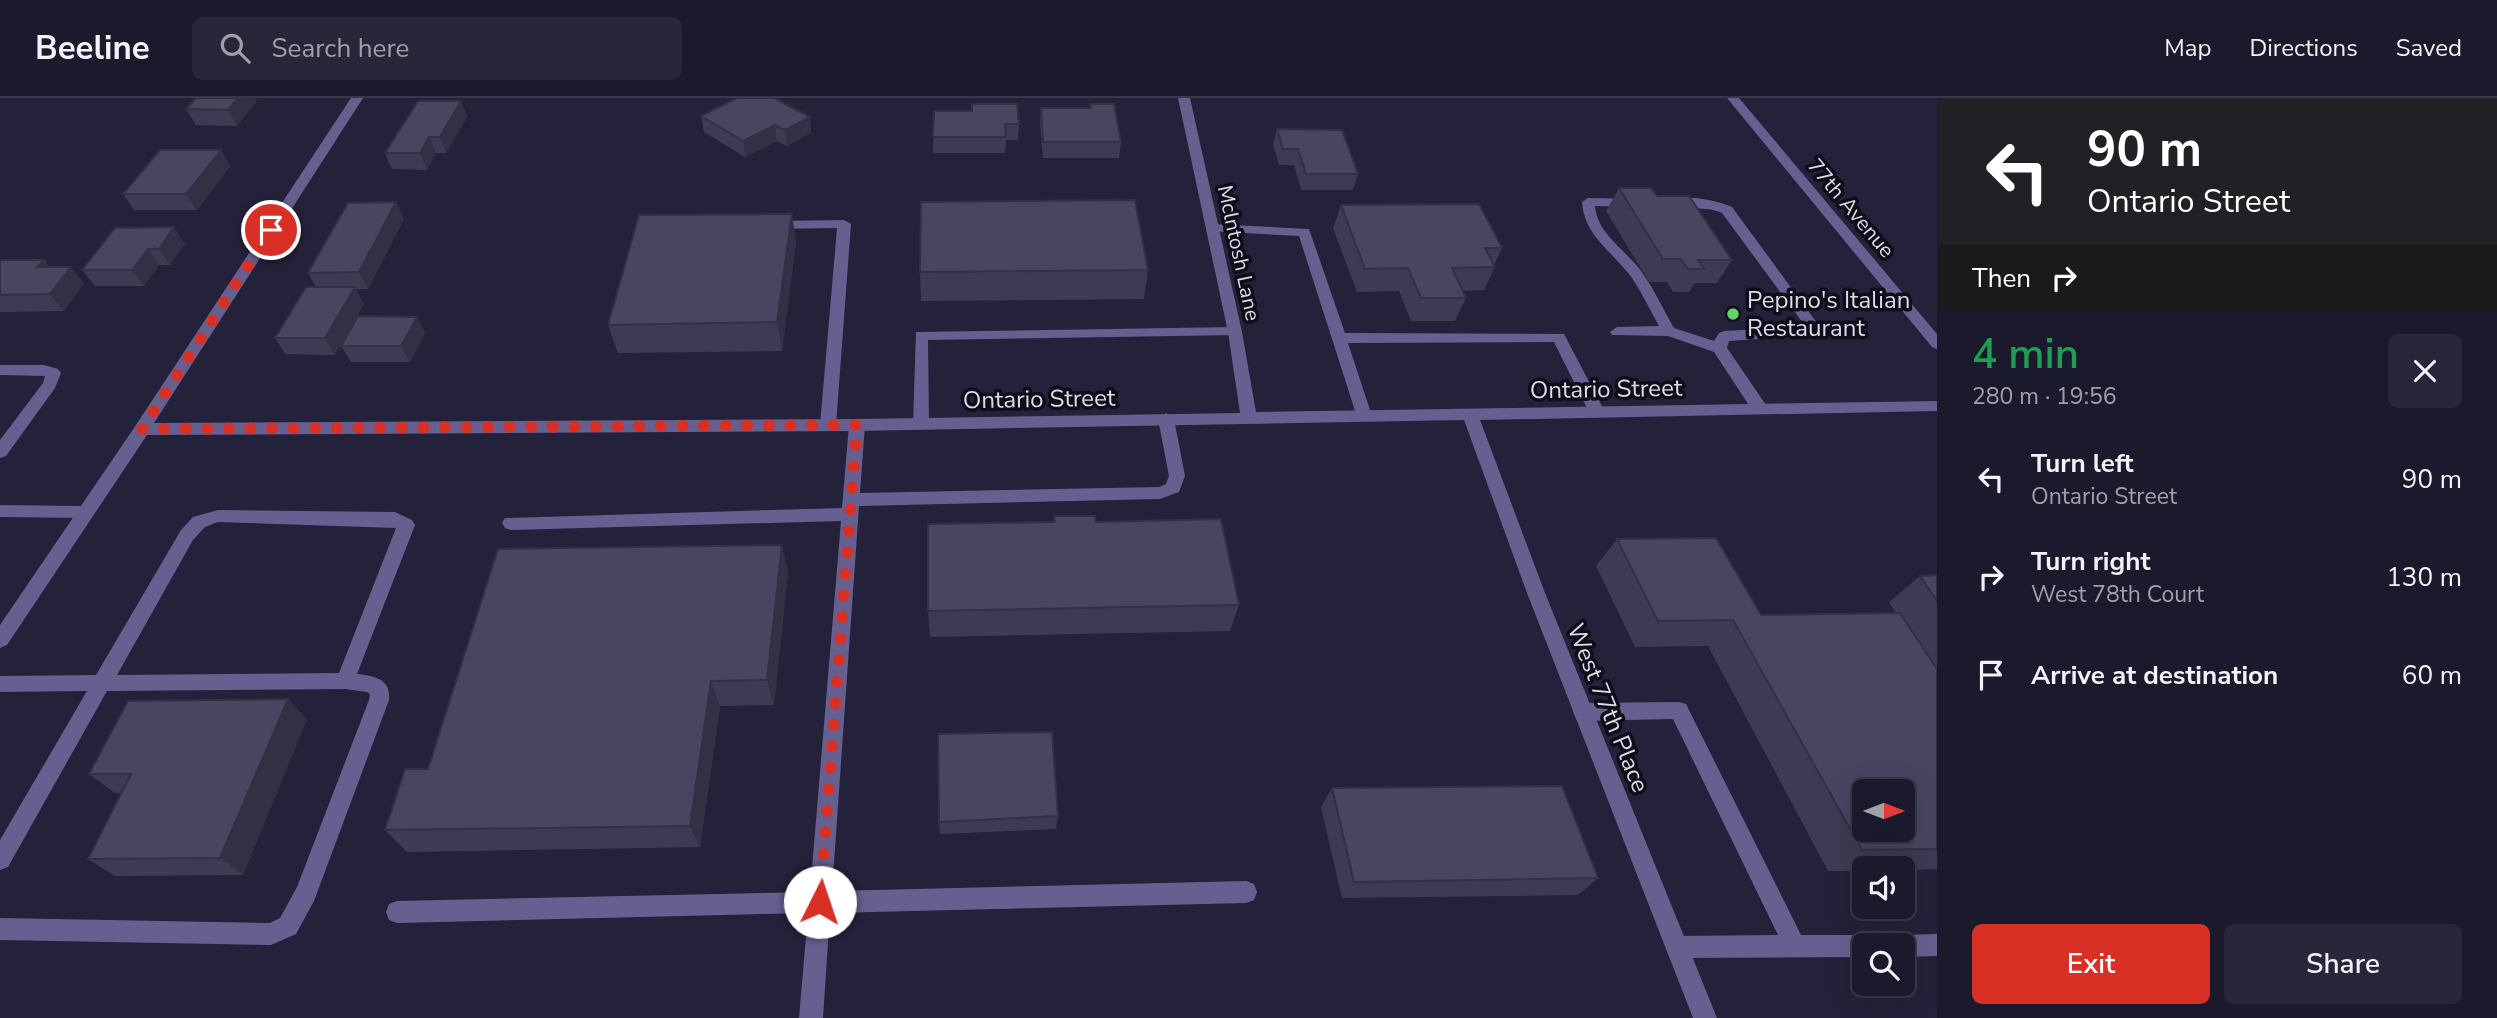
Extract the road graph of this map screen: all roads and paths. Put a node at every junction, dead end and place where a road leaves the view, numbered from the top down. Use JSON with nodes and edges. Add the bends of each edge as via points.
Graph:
{"nodes":[{"id":1,"x":357,"y":98,"type":"edge"},
{"id":2,"x":1184,"y":98,"type":"edge"},
{"id":3,"x":1733,"y":98,"type":"edge"},
{"id":4,"x":751,"y":225,"type":"edge"},
{"id":5,"x":1213,"y":228,"type":"junction"},
{"id":6,"x":1669,"y":331,"type":"junction"},
{"id":7,"x":1235,"y":332,"type":"junction"},
{"id":8,"x":1617,"y":332,"type":"dead end"},
{"id":9,"x":1339,"y":338,"type":"junction"},
{"id":10,"x":1937,"y":344,"type":"edge"},
{"id":11,"x":1718,"y":348,"type":"junction"},
{"id":12,"x":0,"y":370,"type":"edge"},
{"id":13,"x":1937,"y":406,"type":"edge"},
{"id":14,"x":1760,"y":409,"type":"junction"},
{"id":15,"x":1597,"y":412,"type":"junction"},
{"id":16,"x":1470,"y":414,"type":"junction"},
{"id":17,"x":1364,"y":416,"type":"junction"},
{"id":18,"x":1249,"y":418,"type":"junction"},
{"id":19,"x":1166,"y":419,"type":"junction"},
{"id":20,"x":921,"y":424,"type":"junction"},
{"id":21,"x":828,"y":425,"type":"junction"},
{"id":22,"x":857,"y":425,"type":"junction"},
{"id":23,"x":142,"y":429,"type":"junction"},
{"id":24,"x":0,"y":452,"type":"edge"},
{"id":25,"x":851,"y":507,"type":"junction"},
{"id":26,"x":0,"y":511,"type":"edge"},
{"id":27,"x":85,"y":512,"type":"junction"},
{"id":28,"x":511,"y":523,"type":"dead end"},
{"id":29,"x":0,"y":640,"type":"edge"},
{"id":30,"x":345,"y":681,"type":"junction"},
{"id":31,"x":101,"y":683,"type":"junction"},
{"id":32,"x":0,"y":684,"type":"edge"},
{"id":33,"x":1583,"y":712,"type":"junction"},
{"id":34,"x":0,"y":860,"type":"edge"},
{"id":35,"x":1245,"y":892,"type":"dead end"},
{"id":36,"x":820,"y":902,"type":"junction"},
{"id":37,"x":397,"y":912,"type":"dead end"},
{"id":38,"x":0,"y":929,"type":"edge"},
{"id":39,"x":1937,"y":945,"type":"edge"},
{"id":40,"x":1852,"y":946,"type":"edge"},
{"id":41,"x":1915,"y":946,"type":"edge"},
{"id":42,"x":1677,"y":947,"type":"junction"},
{"id":43,"x":1795,"y":947,"type":"junction"},
{"id":44,"x":811,"y":1018,"type":"edge"},
{"id":45,"x":1705,"y":1018,"type":"edge"}],
"edges":[{"from":1,"to":23,"type":"street"},
{"from":2,"to":5,"type":"street","name":"Mclntosh Lane"},
{"from":3,"to":10,"type":"street","name":"77th Avenue"},
{"from":4,"to":21,"type":"street","via":[[844,224]]},
{"from":5,"to":7,"type":"street","name":"Mclntosh Lane"},
{"from":5,"to":9,"type":"street","via":[[1304,232]]},
{"from":6,"to":8,"type":"street"},
{"from":6,"to":11,"type":"street"},
{"from":6,"to":11,"type":"street","via":[[1632,268],[1612,250],[1587,214],[1588,202],[1712,203],[1727,210],[1810,323],[1807,331],[1724,337]]},
{"from":7,"to":18,"type":"street","name":"Mclntosh Lane"},
{"from":7,"to":20,"type":"street","via":[[921,335]]},
{"from":9,"to":15,"type":"street","via":[[1559,337]]},
{"from":9,"to":17,"type":"street"},
{"from":11,"to":14,"type":"street"},
{"from":12,"to":24,"type":"street","via":[[53,373],[50,384]]},
{"from":13,"to":14,"type":"street","name":"Ontario Street"},
{"from":14,"to":15,"type":"street","name":"Ontario Street"},
{"from":15,"to":16,"type":"street","name":"Ontario Street"},
{"from":16,"to":17,"type":"street","name":"Ontario Street"},
{"from":16,"to":33,"type":"street","name":"West 77th Place"},
{"from":17,"to":18,"type":"street","name":"Ontario Street"},
{"from":18,"to":19,"type":"street","name":"Ontario Street"},
{"from":19,"to":20,"type":"street","name":"Ontario Street"},
{"from":19,"to":25,"type":"street","via":[[1177,476],[1173,488],[1160,494]]},
{"from":20,"to":22,"type":"street","name":"Ontario Street"},
{"from":21,"to":22,"type":"street","name":"Ontario Street"},
{"from":21,"to":23,"type":"street","name":"Ontario Street"},
{"from":22,"to":25,"type":"street"},
{"from":23,"to":27,"type":"street"},
{"from":25,"to":28,"type":"street"},
{"from":25,"to":36,"type":"street"},
{"from":26,"to":27,"type":"street"},
{"from":27,"to":29,"type":"street"},
{"from":30,"to":31,"type":"street"},
{"from":30,"to":31,"type":"street","via":[[406,525],[395,519],[218,516],[198,522]]},
{"from":30,"to":38,"type":"street","via":[[370,684],[380,690],[379,700],[306,893],[288,926],[271,934]]},
{"from":31,"to":32,"type":"street"},
{"from":31,"to":34,"type":"street"},
{"from":33,"to":42,"type":"street","name":"West 77th Place"},
{"from":33,"to":43,"type":"street","via":[[1679,710]]},
{"from":35,"to":36,"type":"street"},
{"from":36,"to":37,"type":"street"},
{"from":36,"to":44,"type":"street"},
{"from":39,"to":41,"type":"street"},
{"from":40,"to":43,"type":"street"},
{"from":42,"to":43,"type":"street"},
{"from":42,"to":45,"type":"street","name":"West 77th Place"}]}
